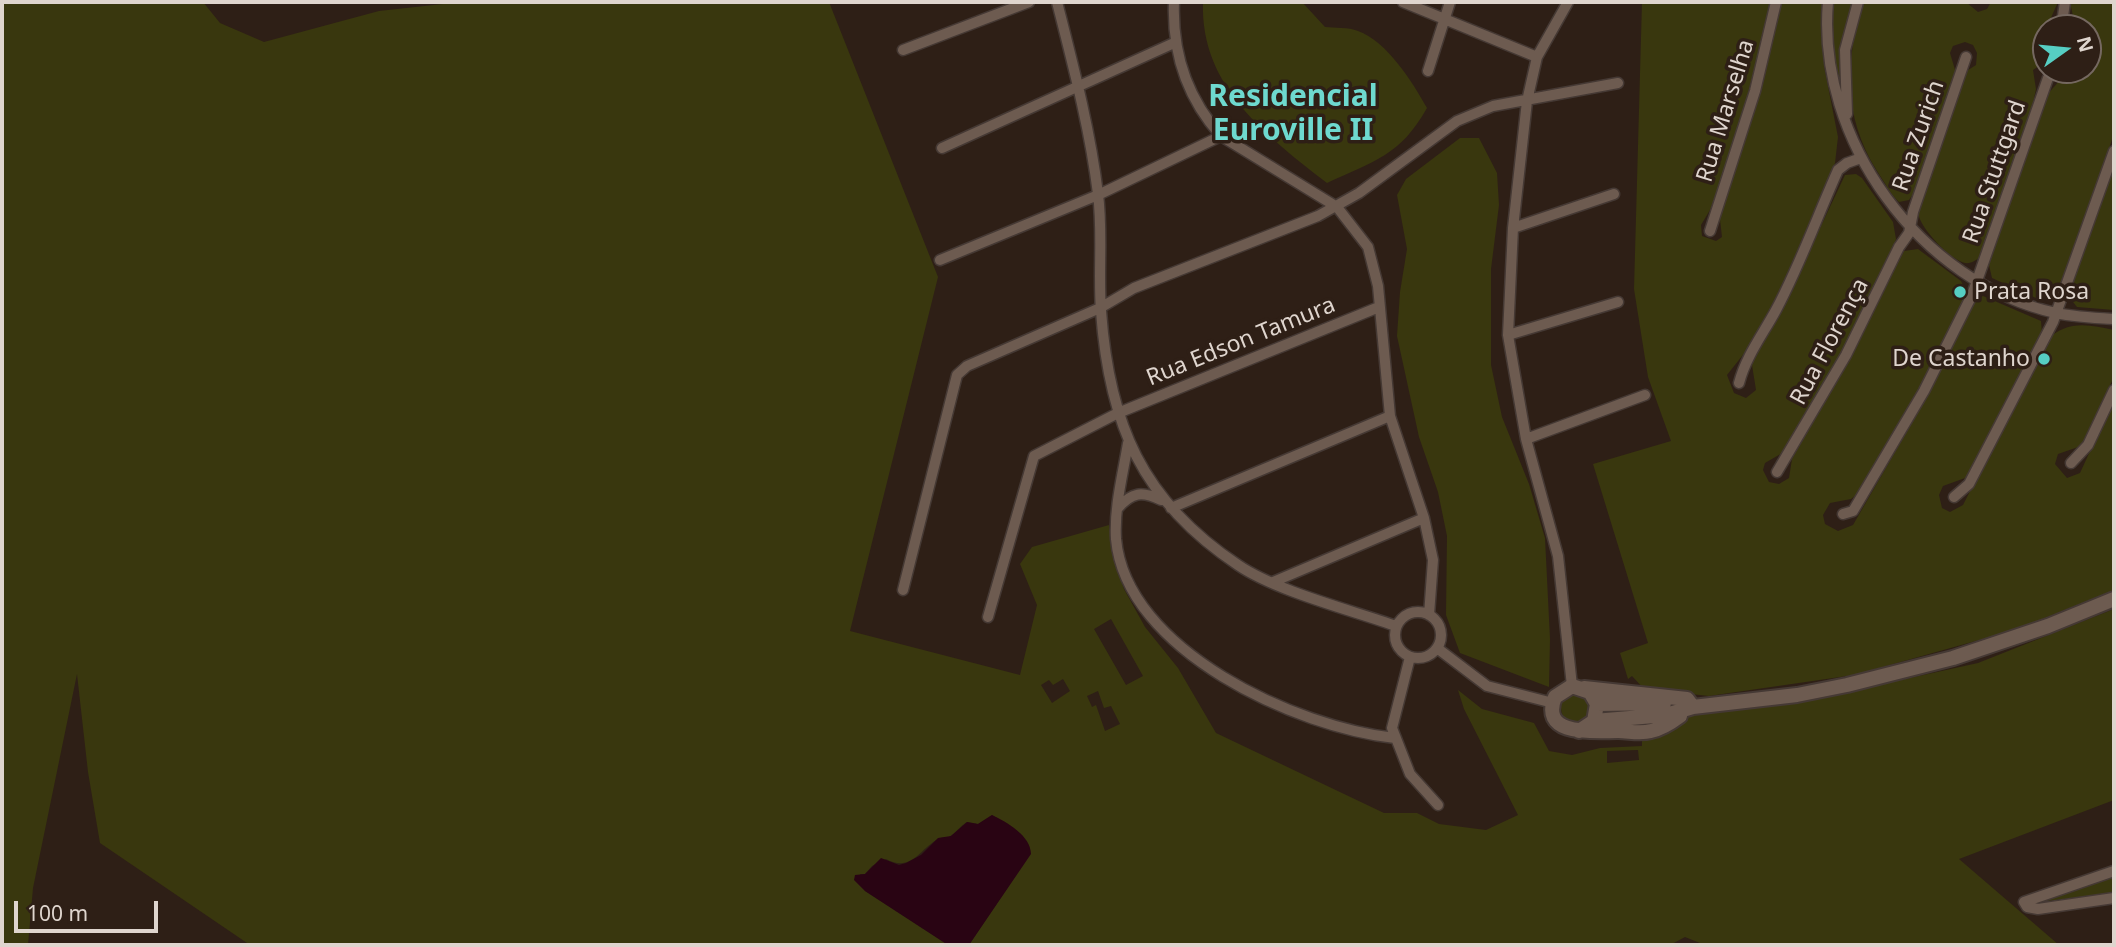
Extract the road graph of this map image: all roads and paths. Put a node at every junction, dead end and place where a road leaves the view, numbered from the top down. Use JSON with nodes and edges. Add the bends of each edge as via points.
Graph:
{"nodes":[{"id":1,"x":1029,"y":2,"type":"edge"},
{"id":2,"x":1057,"y":2,"type":"edge"},
{"id":3,"x":1174,"y":2,"type":"edge"},
{"id":4,"x":1403,"y":2,"type":"edge"},
{"id":5,"x":1450,"y":2,"type":"edge"},
{"id":6,"x":1568,"y":2,"type":"edge"},
{"id":7,"x":1776,"y":2,"type":"edge"},
{"id":8,"x":1828,"y":2,"type":"edge"},
{"id":9,"x":1858,"y":2,"type":"edge"},
{"id":10,"x":1443,"y":17,"type":"junction"},
{"id":11,"x":1174,"y":43,"type":"junction"},
{"id":12,"x":903,"y":50,"type":"dead end"},
{"id":13,"x":1537,"y":57,"type":"junction"},
{"id":14,"x":1966,"y":57,"type":"dead end"},
{"id":15,"x":1428,"y":71,"type":"dead end"},
{"id":16,"x":1618,"y":83,"type":"dead end"},
{"id":17,"x":2046,"y":84,"type":"edge"},
{"id":18,"x":1080,"y":88,"type":"junction"},
{"id":19,"x":1527,"y":101,"type":"junction"},
{"id":20,"x":1848,"y":125,"type":"junction"},
{"id":21,"x":1221,"y":136,"type":"junction"},
{"id":22,"x":942,"y":148,"type":"dead end"},
{"id":23,"x":2114,"y":151,"type":"edge"},
{"id":24,"x":1861,"y":158,"type":"junction"},
{"id":25,"x":1614,"y":194,"type":"dead end"},
{"id":26,"x":1098,"y":195,"type":"junction"},
{"id":27,"x":1336,"y":206,"type":"junction"},
{"id":28,"x":1513,"y":228,"type":"junction"},
{"id":29,"x":1911,"y":228,"type":"junction"},
{"id":30,"x":1710,"y":231,"type":"dead end"},
{"id":31,"x":940,"y":260,"type":"dead end"},
{"id":32,"x":1977,"y":279,"type":"junction"},
{"id":33,"x":1618,"y":302,"type":"dead end"},
{"id":34,"x":1379,"y":307,"type":"junction"},
{"id":35,"x":1100,"y":308,"type":"junction"},
{"id":36,"x":2056,"y":313,"type":"junction"},
{"id":37,"x":2114,"y":319,"type":"edge"},
{"id":38,"x":1508,"y":335,"type":"junction"},
{"id":39,"x":1739,"y":383,"type":"dead end"},
{"id":40,"x":2114,"y":390,"type":"edge"},
{"id":41,"x":1645,"y":395,"type":"dead end"},
{"id":42,"x":1118,"y":413,"type":"junction"},
{"id":43,"x":1390,"y":416,"type":"junction"},
{"id":44,"x":1526,"y":439,"type":"junction"},
{"id":45,"x":1128,"y":443,"type":"junction"},
{"id":46,"x":2071,"y":463,"type":"dead end"},
{"id":47,"x":1777,"y":472,"type":"dead end"},
{"id":48,"x":1954,"y":497,"type":"dead end"},
{"id":49,"x":1161,"y":500,"type":"junction"},
{"id":50,"x":1171,"y":508,"type":"junction"},
{"id":51,"x":1117,"y":509,"type":"junction"},
{"id":52,"x":1843,"y":514,"type":"dead end"},
{"id":53,"x":1424,"y":518,"type":"junction"},
{"id":54,"x":1273,"y":582,"type":"junction"},
{"id":55,"x":902,"y":590,"type":"dead end"},
{"id":56,"x":2114,"y":599,"type":"edge"},
{"id":57,"x":1429,"y":615,"type":"junction"},
{"id":58,"x":988,"y":617,"type":"dead end"},
{"id":59,"x":1396,"y":626,"type":"junction"},
{"id":60,"x":1437,"y":648,"type":"junction"},
{"id":61,"x":1410,"y":657,"type":"junction"},
{"id":62,"x":1578,"y":687,"type":"junction"},
{"id":63,"x":1553,"y":704,"type":"junction"},
{"id":64,"x":1693,"y":707,"type":"junction"},
{"id":65,"x":1597,"y":714,"type":"junction"},
{"id":66,"x":1669,"y":714,"type":"junction"},
{"id":67,"x":1579,"y":731,"type":"junction"},
{"id":68,"x":1612,"y":731,"type":"junction"},
{"id":69,"x":1395,"y":738,"type":"junction"},
{"id":70,"x":1437,"y":805,"type":"dead end"},
{"id":71,"x":2114,"y":871,"type":"edge"},
{"id":72,"x":2114,"y":898,"type":"edge"}],
"edges":[{"from":1,"to":12,"type":"street"},
{"from":2,"to":18,"type":"street"},
{"from":3,"to":11,"type":"street"},
{"from":4,"to":10,"type":"street"},
{"from":5,"to":10,"type":"street"},
{"from":6,"to":13,"type":"street"},
{"from":7,"to":30,"type":"street","name":"Rua Marselha","via":[[1752,102]]},
{"from":8,"to":20,"type":"street","via":[[1832,81]]},
{"from":9,"to":20,"type":"street","via":[[1845,50]]},
{"from":10,"to":13,"type":"street"},
{"from":10,"to":15,"type":"street"},
{"from":11,"to":18,"type":"street"},
{"from":11,"to":21,"type":"street","via":[[1194,98]]},
{"from":13,"to":19,"type":"street"},
{"from":14,"to":29,"type":"street","name":"Rua Zurich"},
{"from":16,"to":19,"type":"street"},
{"from":17,"to":32,"type":"street","name":"Rua Stuttgard"},
{"from":18,"to":22,"type":"street"},
{"from":18,"to":26,"type":"street"},
{"from":19,"to":27,"type":"street","via":[[1493,106],[1457,121]]},
{"from":19,"to":28,"type":"street"},
{"from":20,"to":24,"type":"street"},
{"from":21,"to":26,"type":"street"},
{"from":21,"to":27,"type":"street"},
{"from":23,"to":36,"type":"street"},
{"from":24,"to":29,"type":"street"},
{"from":24,"to":39,"type":"street","via":[[1838,170],[1776,309],[1743,366]]},
{"from":25,"to":28,"type":"street"},
{"from":26,"to":31,"type":"street"},
{"from":26,"to":35,"type":"street"},
{"from":27,"to":34,"type":"street","via":[[1368,247]]},
{"from":27,"to":35,"type":"street","via":[[1134,288]]},
{"from":28,"to":38,"type":"street"},
{"from":29,"to":32,"type":"street"},
{"from":29,"to":47,"type":"street","name":"Rua Florença","via":[[1846,355]]},
{"from":32,"to":36,"type":"street","via":[[2007,296]]},
{"from":32,"to":52,"type":"street","name":"Rua Stuttgard","via":[[1889,454],[1853,511]]},
{"from":33,"to":38,"type":"street"},
{"from":34,"to":42,"type":"street","name":"Rua Edson Tamura"},
{"from":34,"to":43,"type":"street"},
{"from":35,"to":42,"type":"street"},
{"from":35,"to":55,"type":"street","via":[[967,366],[957,375]]},
{"from":36,"to":37,"type":"street"},
{"from":36,"to":48,"type":"street","via":[[1969,485]]},
{"from":38,"to":44,"type":"street"},
{"from":40,"to":46,"type":"street","via":[[2088,445]]},
{"from":41,"to":44,"type":"street"},
{"from":42,"to":45,"type":"street"},
{"from":42,"to":58,"type":"street","name":"Rua Edson Tamura","via":[[1034,456]]},
{"from":43,"to":50,"type":"street"},
{"from":43,"to":53,"type":"street"},
{"from":44,"to":62,"type":"street","via":[[1558,556]]},
{"from":45,"to":49,"type":"street"},
{"from":45,"to":51,"type":"street"},
{"from":49,"to":50,"type":"street"},
{"from":49,"to":51,"type":"street","via":[[1144,492],[1128,496]]},
{"from":50,"to":54,"type":"street","via":[[1197,536],[1240,567]]},
{"from":51,"to":69,"type":"street","via":[[1116,540],[1127,576],[1140,601],[1177,645],[1238,685],[1296,715]]},
{"from":53,"to":54,"type":"street"},
{"from":53,"to":57,"type":"street","via":[[1433,560]]},
{"from":54,"to":59,"type":"street"},
{"from":56,"to":64,"type":"street","via":[[2024,635],[1918,668],[1822,691]]},
{"from":57,"to":59,"type":"street","via":[[1413,612]]},
{"from":57,"to":60,"type":"street","via":[[1441,634]]},
{"from":59,"to":61,"type":"street","via":[[1399,648]]},
{"from":60,"to":61,"type":"street","via":[[1428,656]]},
{"from":60,"to":63,"type":"street","via":[[1487,686]]},
{"from":61,"to":69,"type":"street","via":[[1392,728]]},
{"from":62,"to":63,"type":"street","via":[[1560,692]]},
{"from":62,"to":64,"type":"street","via":[[1687,699]]},
{"from":62,"to":65,"type":"street"},
{"from":63,"to":67,"type":"street","via":[[1559,724]]},
{"from":64,"to":66,"type":"street"},
{"from":64,"to":66,"type":"street"},
{"from":65,"to":66,"type":"street"},
{"from":65,"to":67,"type":"street"},
{"from":65,"to":68,"type":"street"},
{"from":66,"to":68,"type":"street","via":[[1642,733]]},
{"from":67,"to":68,"type":"street"},
{"from":69,"to":70,"type":"street","via":[[1410,774]]},
{"from":71,"to":72,"type":"street","via":[[2024,902],[2038,909]]}]}
